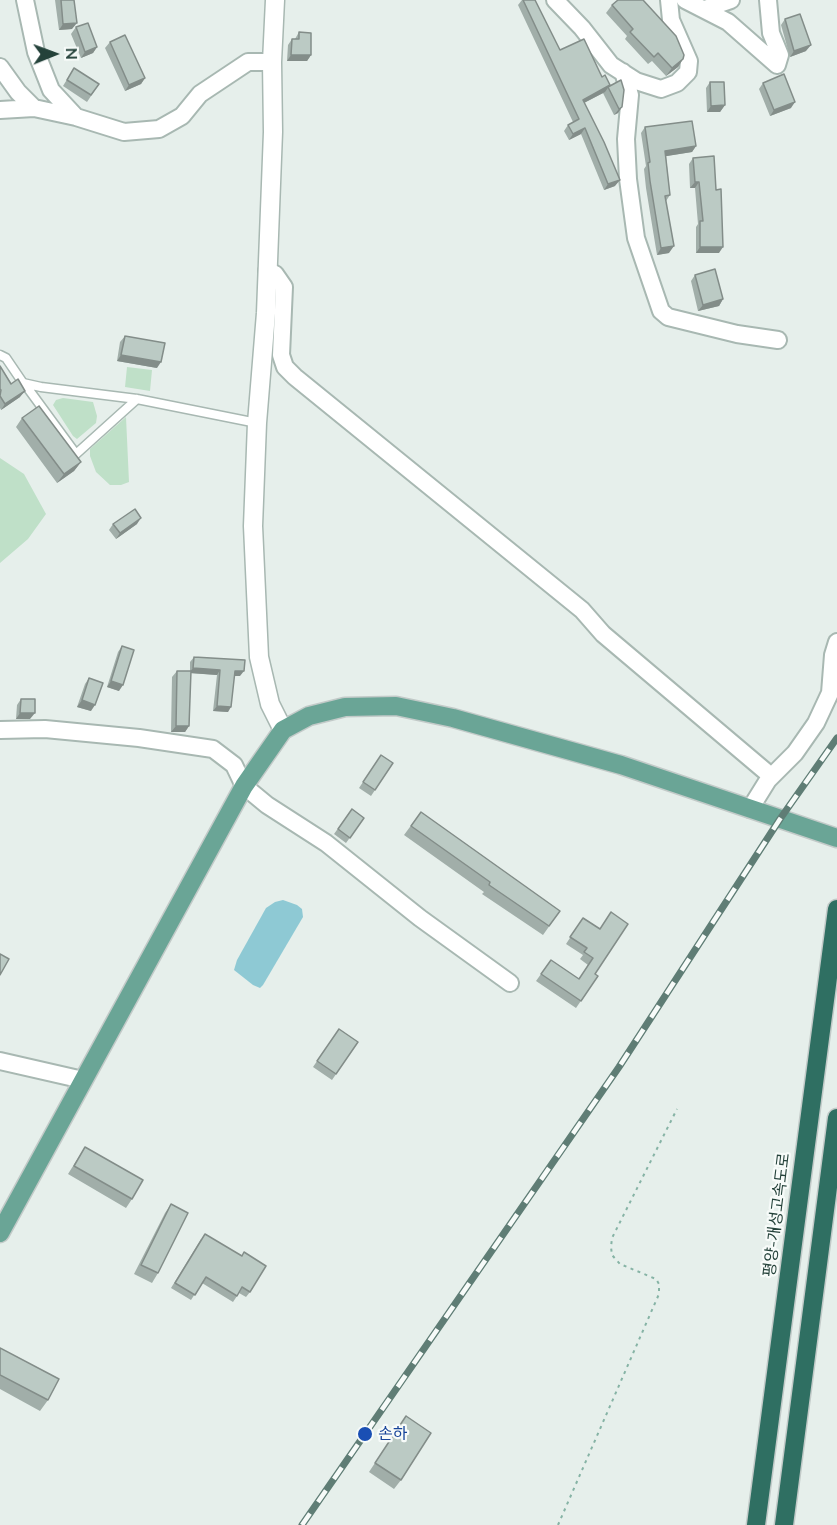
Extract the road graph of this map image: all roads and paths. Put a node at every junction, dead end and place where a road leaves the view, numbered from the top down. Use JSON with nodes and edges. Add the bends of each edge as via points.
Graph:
{"nodes":[{"id":1,"x":25,"y":0,"type":"edge"},
{"id":2,"x":274,"y":0,"type":"edge"},
{"id":3,"x":555,"y":0,"type":"edge"},
{"id":4,"x":669,"y":0,"type":"edge"},
{"id":5,"x":685,"y":0,"type":"edge"},
{"id":6,"x":730,"y":0,"type":"edge"},
{"id":7,"x":768,"y":0,"type":"edge"},
{"id":8,"x":705,"y":9,"type":"junction"},
{"id":9,"x":272,"y":63,"type":"junction"},
{"id":10,"x":0,"y":67,"type":"edge"},
{"id":11,"x":623,"y":72,"type":"junction"},
{"id":12,"x":34,"y":108,"type":"junction"},
{"id":13,"x":0,"y":110,"type":"edge"},
{"id":14,"x":76,"y":117,"type":"junction"},
{"id":15,"x":267,"y":271,"type":"junction"},
{"id":16,"x":778,"y":340,"type":"dead end"},
{"id":17,"x":0,"y":355,"type":"edge"},
{"id":18,"x":23,"y":383,"type":"junction"},
{"id":19,"x":137,"y":399,"type":"junction"},
{"id":20,"x":257,"y":423,"type":"junction"},
{"id":21,"x":837,"y":642,"type":"edge"},
{"id":22,"x":0,"y":730,"type":"edge"},
{"id":23,"x":283,"y":730,"type":"junction"},
{"id":24,"x":771,"y":776,"type":"junction"},
{"id":25,"x":244,"y":786,"type":"junction"},
{"id":26,"x":750,"y":809,"type":"junction"},
{"id":27,"x":837,"y":838,"type":"edge"},
{"id":28,"x":837,"y":909,"type":"edge"},
{"id":29,"x":510,"y":983,"type":"dead end"},
{"id":30,"x":0,"y":1061,"type":"edge"},
{"id":31,"x":83,"y":1080,"type":"junction"},
{"id":32,"x":678,"y":1109,"type":"dead end"},
{"id":33,"x":837,"y":1118,"type":"edge"},
{"id":34,"x":6,"y":1210,"type":"edge"},
{"id":35,"x":0,"y":1233,"type":"edge"},
{"id":36,"x":558,"y":1525,"type":"edge"},
{"id":37,"x":756,"y":1525,"type":"edge"},
{"id":38,"x":784,"y":1525,"type":"edge"}],
"edges":[{"from":1,"to":14,"type":"street","via":[[36,52],[51,90]]},
{"from":2,"to":9,"type":"street"},
{"from":3,"to":11,"type":"street","via":[[611,65]]},
{"from":4,"to":11,"type":"street","via":[[671,20],[689,62],[688,72],[677,83],[661,89]]},
{"from":5,"to":8,"type":"street"},
{"from":6,"to":8,"type":"street"},
{"from":7,"to":8,"type":"street","via":[[771,33],[780,55],[777,65],[728,22]]},
{"from":9,"to":14,"type":"street","via":[[248,62],[200,94],[182,116],[159,129],[124,132]]},
{"from":9,"to":15,"type":"street"},
{"from":10,"to":12,"type":"street"},
{"from":11,"to":16,"type":"street","via":[[630,96],[626,139],[636,238],[661,311],[668,317],[725,332]]},
{"from":12,"to":13,"type":"street"},
{"from":12,"to":14,"type":"street"},
{"from":15,"to":20,"type":"street"},
{"from":15,"to":24,"type":"street","via":[[275,274],[284,287],[281,348],[285,367],[582,610],[603,634]]},
{"from":17,"to":18,"type":"lane"},
{"from":18,"to":19,"type":"lane"},
{"from":18,"to":19,"type":"lane","via":[[76,454]]},
{"from":19,"to":20,"type":"lane"},
{"from":20,"to":23,"type":"street","via":[[253,526],[259,657],[270,705]]},
{"from":21,"to":24,"type":"street","via":[[830,693],[816,723],[795,753]]},
{"from":22,"to":25,"type":"street","via":[[57,730],[213,749],[234,765]]},
{"from":23,"to":25,"type":"main road"},
{"from":23,"to":26,"type":"main road","via":[[309,716],[345,707],[396,705],[621,765]]},
{"from":24,"to":26,"type":"street"},
{"from":25,"to":29,"type":"street"},
{"from":25,"to":31,"type":"main road"},
{"from":26,"to":27,"type":"main road"},
{"from":28,"to":37,"type":"highway","name":"평양-개성고속도로"},
{"from":30,"to":31,"type":"street"},
{"from":31,"to":34,"type":"main road"},
{"from":32,"to":36,"type":"path","via":[[612,1238],[611,1247],[620,1264],[656,1279],[659,1294]]},
{"from":33,"to":38,"type":"highway"},
{"from":34,"to":35,"type":"main road"}]}
